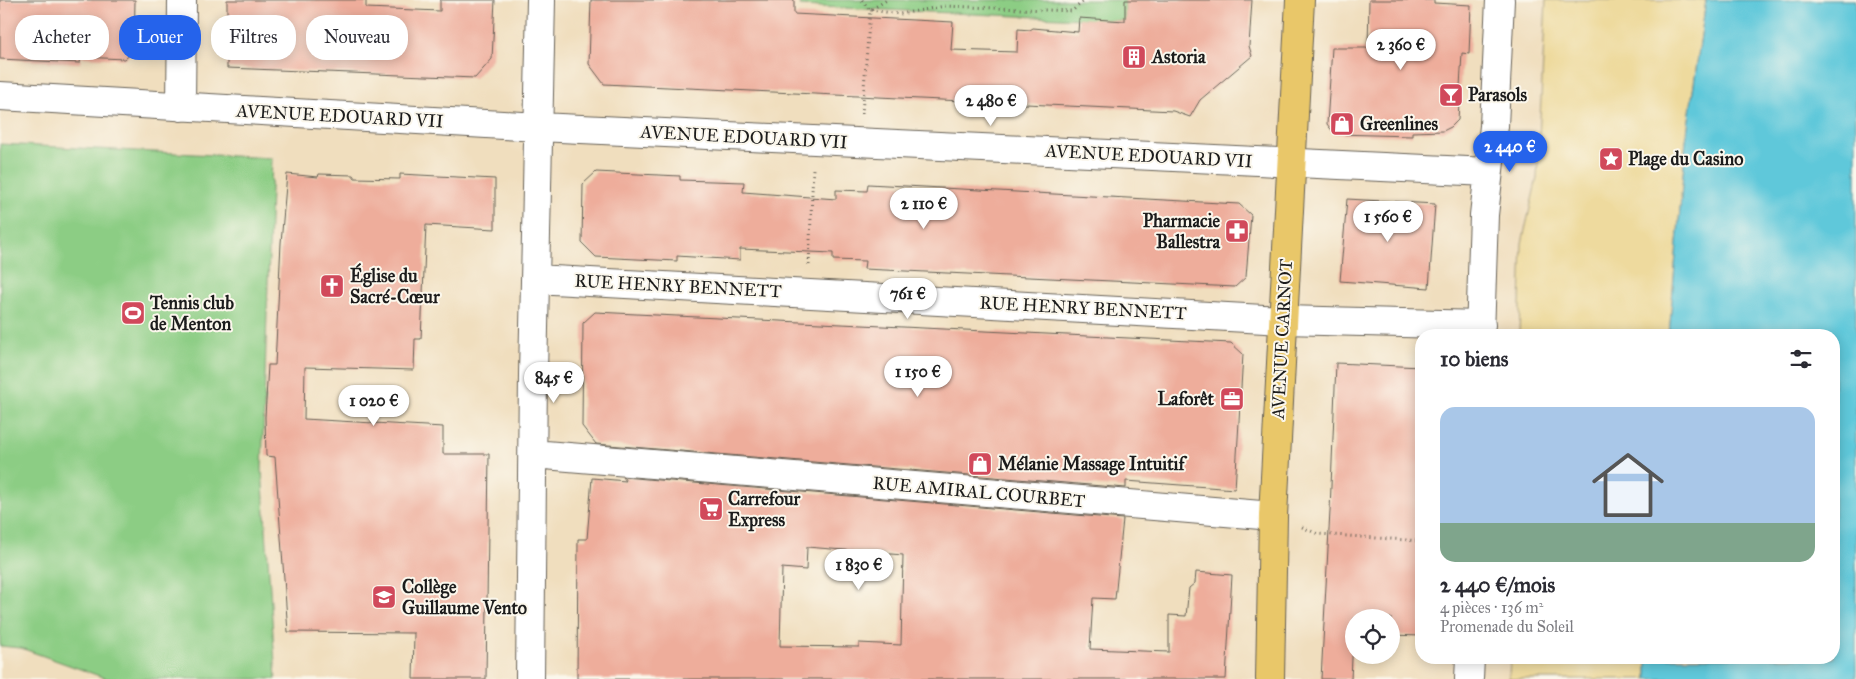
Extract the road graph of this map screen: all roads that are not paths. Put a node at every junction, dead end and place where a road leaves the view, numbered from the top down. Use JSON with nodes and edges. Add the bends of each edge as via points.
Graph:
{"nodes":[{"id":1,"x":182,"y":0,"type":"edge"},
{"id":2,"x":542,"y":0,"type":"edge"},
{"id":3,"x":1300,"y":0,"type":"edge"},
{"id":4,"x":1500,"y":0,"type":"edge"},
{"id":5,"x":0,"y":96,"type":"edge"},
{"id":6,"x":181,"y":108,"type":"junction"},
{"id":7,"x":539,"y":127,"type":"junction"},
{"id":8,"x":1290,"y":163,"type":"junction"},
{"id":9,"x":1488,"y":172,"type":"junction"},
{"id":10,"x":535,"y":279,"type":"junction"},
{"id":11,"x":1284,"y":320,"type":"junction"},
{"id":12,"x":1461,"y":329,"type":"edge"},
{"id":13,"x":1481,"y":329,"type":"edge"},
{"id":14,"x":533,"y":454,"type":"junction"},
{"id":15,"x":1273,"y":516,"type":"junction"},
{"id":16,"x":1470,"y":664,"type":"edge"},
{"id":17,"x":530,"y":679,"type":"edge"},
{"id":18,"x":1270,"y":679,"type":"edge"},
{"id":19,"x":1469,"y":679,"type":"edge"}],
"edges":[{"from":1,"to":6,"type":"street"},
{"from":2,"to":7,"type":"street"},
{"from":3,"to":8,"type":"main road","name":"AVENUE CARNOT"},
{"from":4,"to":9,"type":"street","via":[[1494,126]]},
{"from":5,"to":6,"type":"street","name":"AVENUE EDOUARD VII"},
{"from":6,"to":7,"type":"street","name":"AVENUE EDOUARD VII"},
{"from":7,"to":8,"type":"street","name":"AVENUE EDOUARD VII"},
{"from":7,"to":10,"type":"street"},
{"from":8,"to":9,"type":"street","name":"AVENUE EDOUARD VII"},
{"from":8,"to":11,"type":"main road","name":"AVENUE CARNOT"},
{"from":9,"to":13,"type":"street"},
{"from":10,"to":11,"type":"street","name":"RUE HENRY BENNETT"},
{"from":10,"to":14,"type":"street"},
{"from":11,"to":12,"type":"street","name":"RUE HENRY BENNETT"},
{"from":11,"to":15,"type":"main road","name":"AVENUE CARNOT"},
{"from":14,"to":15,"type":"street","name":"RUE AMIRAL COURBET"},
{"from":14,"to":17,"type":"street"},
{"from":15,"to":18,"type":"main road","name":"AVENUE CARNOT"},
{"from":16,"to":19,"type":"street"}]}
